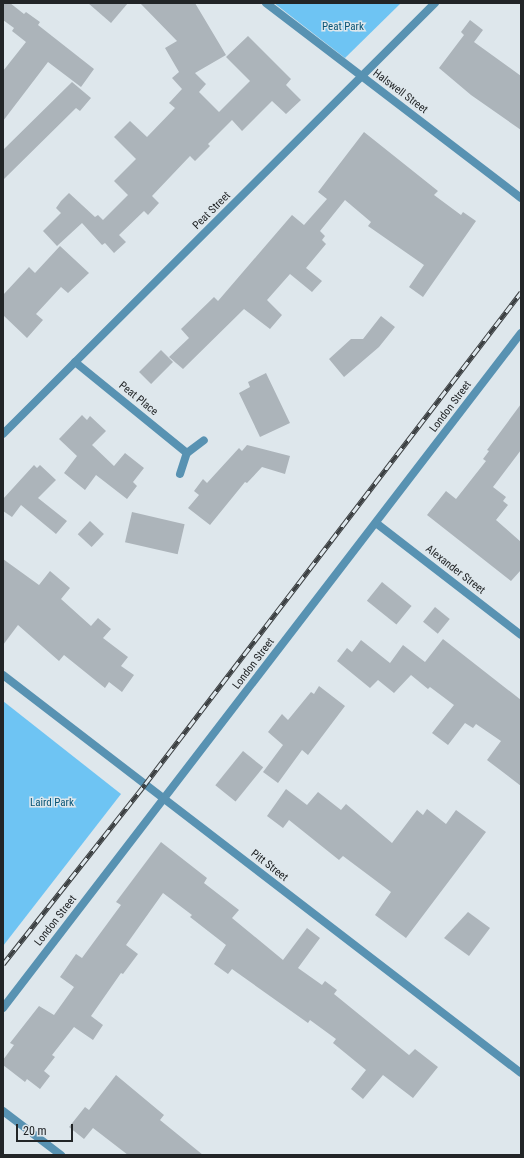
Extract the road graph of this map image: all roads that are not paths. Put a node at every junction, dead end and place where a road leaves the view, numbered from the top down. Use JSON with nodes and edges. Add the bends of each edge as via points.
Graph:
{"nodes":[{"id":1,"x":266,"y":3,"type":"edge"},
{"id":2,"x":435,"y":3,"type":"edge"},
{"id":3,"x":361,"y":76,"type":"junction"},
{"id":4,"x":521,"y":198,"type":"edge"},
{"id":5,"x":521,"y":333,"type":"edge"},
{"id":6,"x":75,"y":362,"type":"junction"},
{"id":7,"x":3,"y":434,"type":"edge"},
{"id":8,"x":204,"y":440,"type":"dead end"},
{"id":9,"x":187,"y":453,"type":"junction"},
{"id":10,"x":180,"y":474,"type":"dead end"},
{"id":11,"x":376,"y":523,"type":"junction"},
{"id":12,"x":521,"y":635,"type":"edge"},
{"id":13,"x":3,"y":676,"type":"edge"},
{"id":14,"x":164,"y":799,"type":"junction"},
{"id":15,"x":3,"y":1008,"type":"edge"},
{"id":16,"x":521,"y":1074,"type":"edge"},
{"id":17,"x":3,"y":1110,"type":"edge"},
{"id":18,"x":61,"y":1155,"type":"edge"}],
"edges":[{"from":1,"to":3,"type":"street","name":"Halswell Street"},
{"from":2,"to":3,"type":"street","name":"Peat Street"},
{"from":3,"to":4,"type":"street","name":"Halswell Street"},
{"from":3,"to":6,"type":"street","name":"Peat Street"},
{"from":5,"to":11,"type":"street","name":"London Street"},
{"from":6,"to":7,"type":"street","name":"Peat Street"},
{"from":6,"to":9,"type":"street","name":"Peat Place"},
{"from":8,"to":9,"type":"street"},
{"from":9,"to":10,"type":"street"},
{"from":11,"to":12,"type":"street","name":"Alexander Street"},
{"from":11,"to":14,"type":"street","name":"London Street"},
{"from":13,"to":14,"type":"street","name":"Pitt Street"},
{"from":14,"to":15,"type":"street","name":"London Street"},
{"from":14,"to":16,"type":"street","name":"Pitt Street"},
{"from":17,"to":18,"type":"street"}]}
